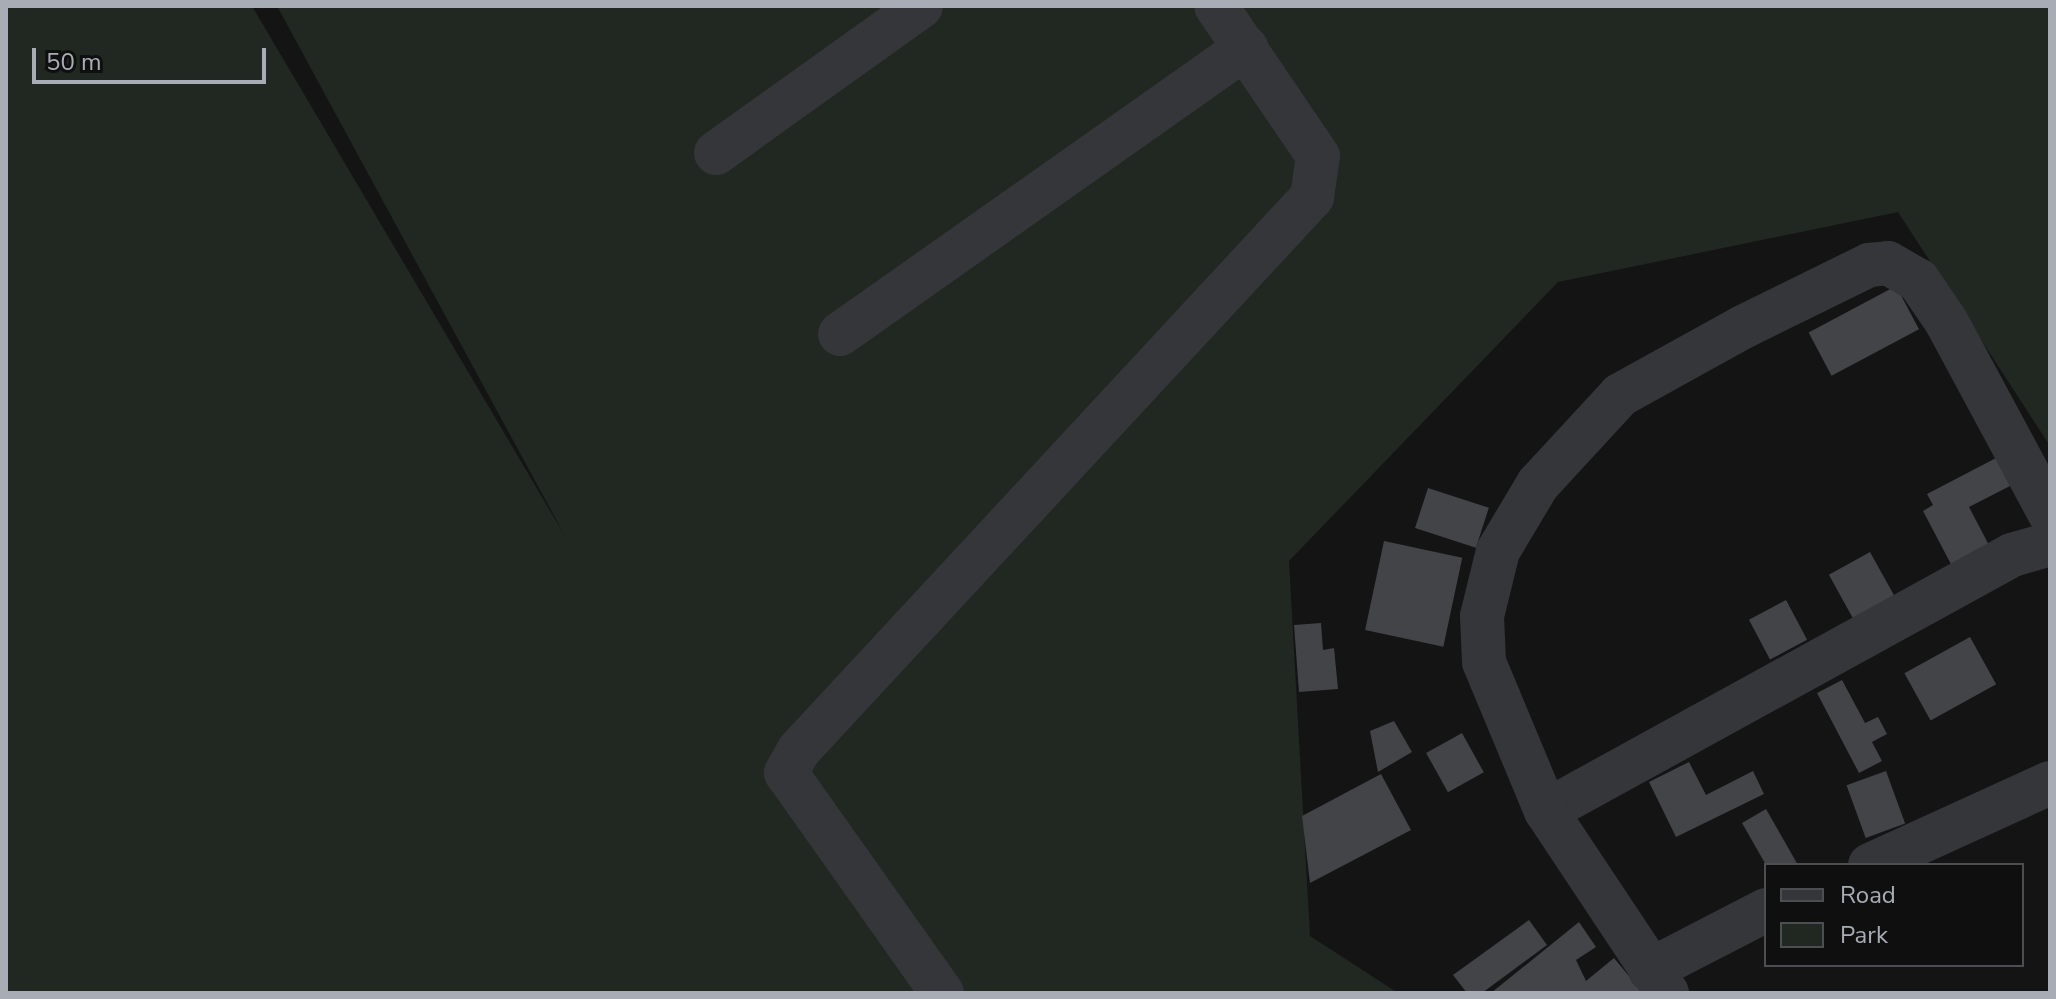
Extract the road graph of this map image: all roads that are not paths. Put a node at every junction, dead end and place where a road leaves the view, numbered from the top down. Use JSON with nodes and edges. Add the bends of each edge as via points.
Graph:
{"nodes":[{"id":1,"x":921,"y":6,"type":"edge"},
{"id":2,"x":1216,"y":6,"type":"edge"},
{"id":3,"x":1246,"y":48,"type":"junction"},
{"id":4,"x":716,"y":153,"type":"dead end"},
{"id":5,"x":840,"y":334,"type":"dead end"},
{"id":6,"x":2050,"y":514,"type":"edge"},
{"id":7,"x":2050,"y":544,"type":"edge"},
{"id":8,"x":2050,"y":783,"type":"edge"},
{"id":9,"x":1546,"y":811,"type":"junction"},
{"id":10,"x":1874,"y":863,"type":"edge"},
{"id":11,"x":1764,"y":911,"type":"edge"},
{"id":12,"x":1658,"y":981,"type":"edge"},
{"id":13,"x":942,"y":993,"type":"edge"}],
"edges":[{"from":1,"to":4,"type":"street"},
{"from":2,"to":3,"type":"street"},
{"from":3,"to":5,"type":"street"},
{"from":3,"to":13,"type":"street","via":[[1318,156],[1312,197],[798,751],[786,773]]},
{"from":6,"to":9,"type":"street","via":[[1946,321],[1918,280],[1888,263],[1869,265],[1620,395],[1538,484],[1498,551],[1482,616],[1484,662]]},
{"from":7,"to":9,"type":"street","via":[[2012,555]]},
{"from":8,"to":10,"type":"street"},
{"from":9,"to":12,"type":"street"},
{"from":11,"to":12,"type":"street"}]}
